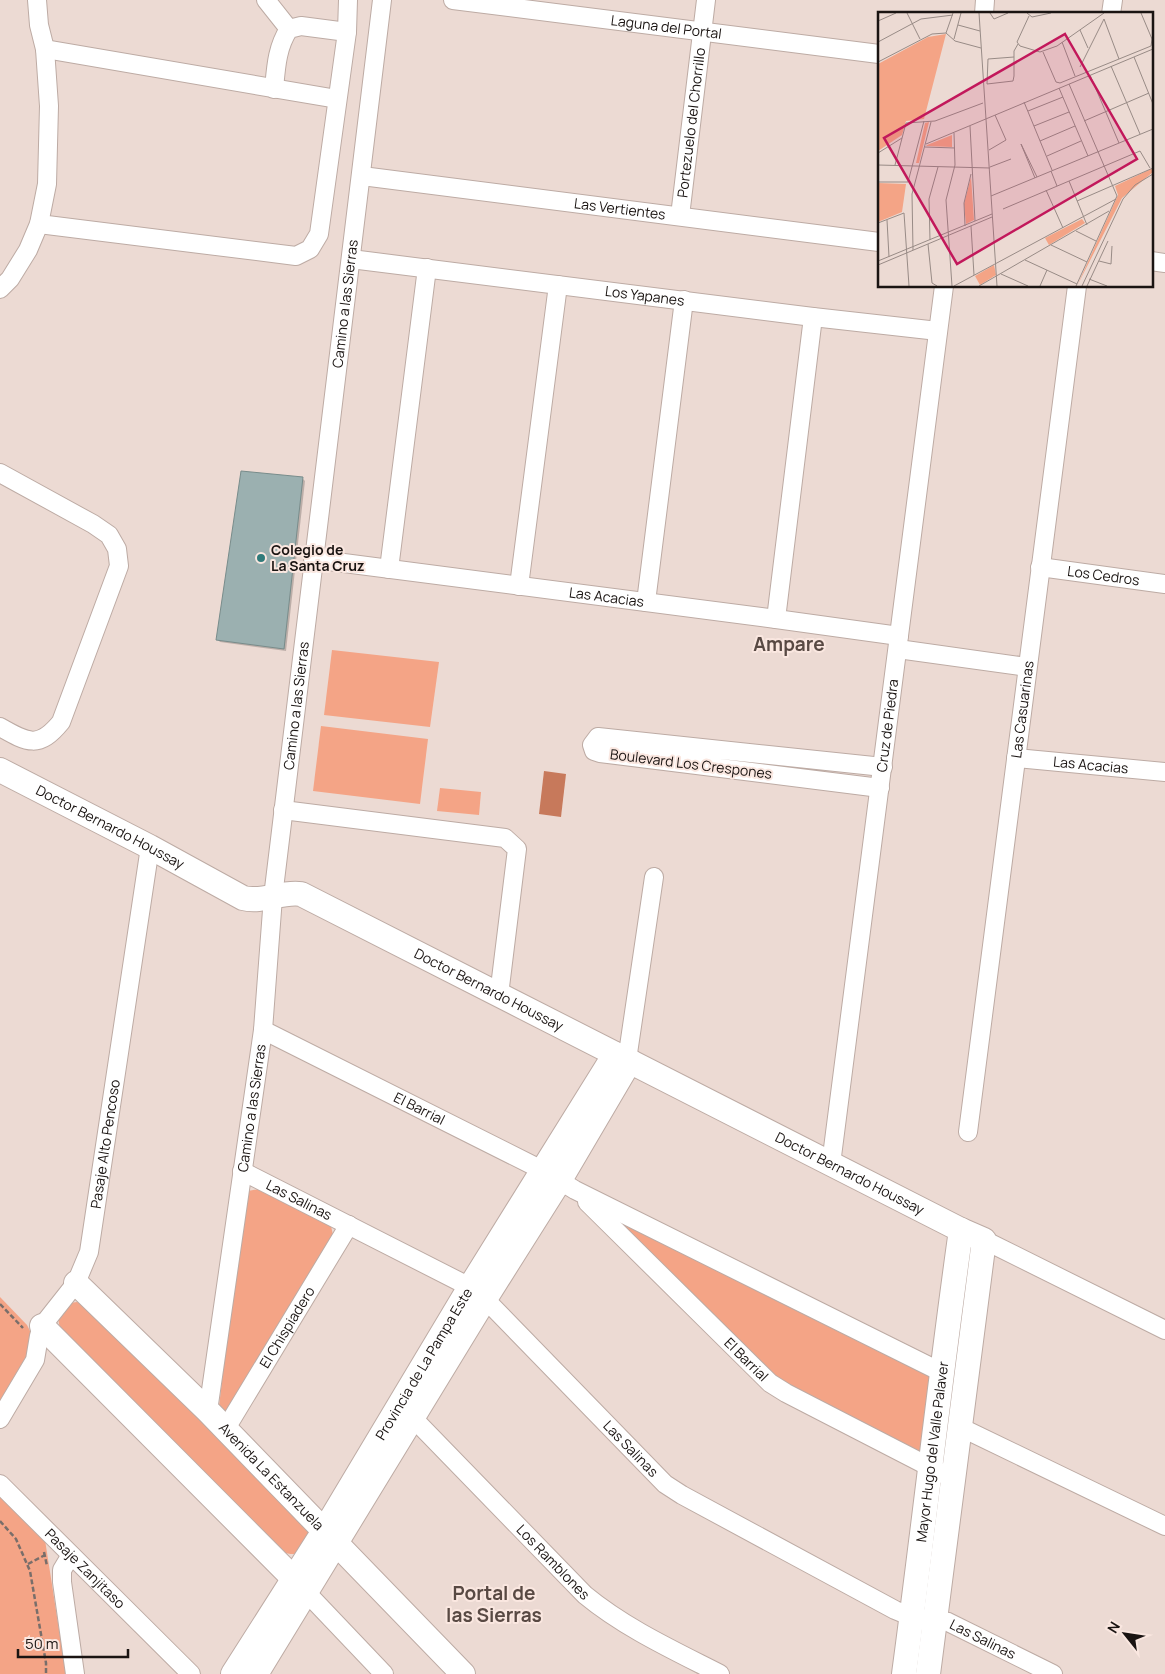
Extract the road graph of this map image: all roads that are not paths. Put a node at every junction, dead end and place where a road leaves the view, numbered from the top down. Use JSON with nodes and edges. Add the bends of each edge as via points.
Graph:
{"nodes":[{"id":1,"x":37,"y":0,"type":"edge"},
{"id":2,"x":266,"y":0,"type":"edge"},
{"id":3,"x":348,"y":0,"type":"edge"},
{"id":4,"x":382,"y":0,"type":"edge"},
{"id":5,"x":453,"y":0,"type":"edge"},
{"id":6,"x":706,"y":0,"type":"edge"},
{"id":7,"x":289,"y":29,"type":"junction"},
{"id":8,"x":347,"y":32,"type":"junction"},
{"id":9,"x":702,"y":32,"type":"junction"},
{"id":10,"x":45,"y":49,"type":"junction"},
{"id":11,"x":878,"y":54,"type":"edge"},
{"id":12,"x":274,"y":89,"type":"junction"},
{"id":13,"x":337,"y":99,"type":"junction"},
{"id":14,"x":362,"y":176,"type":"junction"},
{"id":15,"x":680,"y":216,"type":"junction"},
{"id":16,"x":39,"y":224,"type":"junction"},
{"id":17,"x":878,"y":242,"type":"edge"},
{"id":18,"x":351,"y":259,"type":"junction"},
{"id":19,"x":1152,"y":262,"type":"edge"},
{"id":20,"x":1165,"y":263,"type":"edge"},
{"id":21,"x":427,"y":268,"type":"junction"},
{"id":22,"x":558,"y":285,"type":"junction"},
{"id":23,"x":944,"y":288,"type":"edge"},
{"id":24,"x":1077,"y":288,"type":"edge"},
{"id":25,"x":0,"y":289,"type":"edge"},
{"id":26,"x":684,"y":300,"type":"junction"},
{"id":27,"x":814,"y":317,"type":"junction"},
{"id":28,"x":938,"y":331,"type":"junction"},
{"id":29,"x":0,"y":473,"type":"edge"},
{"id":30,"x":313,"y":559,"type":"junction"},
{"id":31,"x":1040,"y":567,"type":"junction"},
{"id":32,"x":389,"y":569,"type":"junction"},
{"id":33,"x":1165,"y":584,"type":"edge"},
{"id":34,"x":518,"y":586,"type":"junction"},
{"id":35,"x":646,"y":602,"type":"junction"},
{"id":36,"x":776,"y":619,"type":"junction"},
{"id":37,"x":899,"y":643,"type":"junction"},
{"id":38,"x":1027,"y":667,"type":"junction"},
{"id":39,"x":0,"y":727,"type":"edge"},
{"id":40,"x":1016,"y":758,"type":"junction"},
{"id":41,"x":883,"y":767,"type":"junction"},
{"id":42,"x":0,"y":770,"type":"edge"},
{"id":43,"x":1165,"y":772,"type":"edge"},
{"id":44,"x":880,"y":788,"type":"junction"},
{"id":45,"x":283,"y":810,"type":"junction"},
{"id":46,"x":150,"y":847,"type":"junction"},
{"id":47,"x":654,"y":877,"type":"dead end"},
{"id":48,"x":273,"y":897,"type":"junction"},
{"id":49,"x":499,"y":995,"type":"junction"},
{"id":50,"x":263,"y":1030,"type":"junction"},
{"id":51,"x":624,"y":1058,"type":"junction"},
{"id":52,"x":968,"y":1132,"type":"dead end"},
{"id":53,"x":831,"y":1164,"type":"junction"},
{"id":54,"x":242,"y":1171,"type":"junction"},
{"id":55,"x":560,"y":1180,"type":"junction"},
{"id":56,"x":350,"y":1225,"type":"junction"},
{"id":57,"x":973,"y":1235,"type":"junction"},
{"id":58,"x":76,"y":1283,"type":"junction"},
{"id":59,"x":478,"y":1293,"type":"junction"},
{"id":60,"x":34,"y":1329,"type":"junction"},
{"id":61,"x":1165,"y":1330,"type":"edge"},
{"id":62,"x":941,"y":1372,"type":"junction"},
{"id":63,"x":208,"y":1411,"type":"junction"},
{"id":64,"x":413,"y":1418,"type":"junction"},
{"id":65,"x":0,"y":1419,"type":"edge"},
{"id":66,"x":960,"y":1427,"type":"junction"},
{"id":67,"x":225,"y":1430,"type":"junction"},
{"id":68,"x":930,"y":1468,"type":"junction"},
{"id":69,"x":953,"y":1479,"type":"junction"},
{"id":70,"x":0,"y":1484,"type":"edge"},
{"id":71,"x":1165,"y":1526,"type":"edge"},
{"id":72,"x":330,"y":1537,"type":"junction"},
{"id":73,"x":70,"y":1555,"type":"junction"},
{"id":74,"x":300,"y":1585,"type":"junction"},
{"id":75,"x":923,"y":1618,"type":"junction"},
{"id":76,"x":76,"y":1674,"type":"edge"},
{"id":77,"x":191,"y":1674,"type":"edge"},
{"id":78,"x":233,"y":1674,"type":"edge"},
{"id":79,"x":256,"y":1674,"type":"edge"},
{"id":80,"x":384,"y":1674,"type":"edge"},
{"id":81,"x":464,"y":1674,"type":"edge"},
{"id":82,"x":720,"y":1674,"type":"edge"},
{"id":83,"x":904,"y":1674,"type":"edge"},
{"id":84,"x":928,"y":1674,"type":"edge"},
{"id":85,"x":1053,"y":1674,"type":"edge"}],
"edges":[{"from":1,"to":10,"type":"street"},
{"from":2,"to":7,"type":"street"},
{"from":3,"to":8,"type":"street"},
{"from":4,"to":14,"type":"street","name":"Camino a las Sierras"},
{"from":5,"to":9,"type":"street","name":"Laguna del Portal"},
{"from":6,"to":9,"type":"street","name":"Portezuelo del Chorrillo"},
{"from":7,"to":8,"type":"street","via":[[302,26]]},
{"from":7,"to":12,"type":"street","via":[[282,40]]},
{"from":8,"to":13,"type":"street"},
{"from":9,"to":11,"type":"street","name":"Laguna del Portal"},
{"from":9,"to":15,"type":"street","name":"Portezuelo del Chorrillo"},
{"from":10,"to":12,"type":"street"},
{"from":10,"to":16,"type":"street","via":[[49,125],[46,184]]},
{"from":12,"to":13,"type":"street"},
{"from":13,"to":16,"type":"street","via":[[318,234],[310,249],[296,256]]},
{"from":14,"to":15,"type":"street","name":"Las Vertientes"},
{"from":14,"to":18,"type":"street","name":"Camino a las Sierras"},
{"from":15,"to":17,"type":"street","name":"Las Vertientes"},
{"from":16,"to":25,"type":"street","via":[[28,250]]},
{"from":18,"to":21,"type":"street","name":"Los Yapanes"},
{"from":18,"to":30,"type":"street","name":"Camino a las Sierras"},
{"from":19,"to":20,"type":"street"},
{"from":21,"to":22,"type":"street","name":"Los Yapanes"},
{"from":21,"to":32,"type":"street"},
{"from":22,"to":26,"type":"street","name":"Los Yapanes"},
{"from":22,"to":34,"type":"street"},
{"from":23,"to":28,"type":"street","name":"Cruz de Piedra"},
{"from":24,"to":31,"type":"street","name":"Las Casuarinas"},
{"from":26,"to":27,"type":"street","name":"Los Yapanes"},
{"from":26,"to":35,"type":"street"},
{"from":27,"to":28,"type":"street","name":"Los Yapanes"},
{"from":27,"to":36,"type":"street"},
{"from":28,"to":37,"type":"street","name":"Cruz de Piedra"},
{"from":29,"to":39,"type":"street","via":[[109,535],[117,549],[118,566],[61,722],[50,736],[37,740],[21,739]]},
{"from":30,"to":32,"type":"street","name":"Las Acacias"},
{"from":30,"to":45,"type":"street","name":"Camino a las Sierras"},
{"from":31,"to":33,"type":"street","name":"Los Cedros"},
{"from":31,"to":38,"type":"street","name":"Las Casuarinas"},
{"from":32,"to":34,"type":"street","name":"Las Acacias"},
{"from":34,"to":35,"type":"street","name":"Las Acacias"},
{"from":35,"to":36,"type":"street","name":"Las Acacias"},
{"from":36,"to":37,"type":"street","name":"Las Acacias"},
{"from":37,"to":38,"type":"street","name":"Las Acacias"},
{"from":37,"to":41,"type":"street","name":"Cruz de Piedra"},
{"from":38,"to":40,"type":"street","name":"Las Casuarinas"},
{"from":40,"to":43,"type":"street","name":"Las Acacias"},
{"from":40,"to":52,"type":"street","name":"Las Casuarinas"},
{"from":41,"to":44,"type":"street","name":"Cruz de Piedra"},
{"from":41,"to":44,"type":"street","name":"Boulevard Los Crespones","via":[[598,737],[592,745],[594,751],[600,753]]},
{"from":42,"to":46,"type":"street","name":"Doctor Bernardo Houssay"},
{"from":44,"to":53,"type":"street","name":"Cruz de Piedra"},
{"from":45,"to":48,"type":"street","name":"Camino a las Sierras"},
{"from":45,"to":49,"type":"street","via":[[505,838],[517,849]]},
{"from":46,"to":48,"type":"street","name":"Doctor Bernardo Houssay","via":[[243,898]]},
{"from":46,"to":58,"type":"street","name":"Pasaje Alto Pencoso","via":[[89,1252]]},
{"from":47,"to":51,"type":"street","name":"Provincia de La Pampa Este"},
{"from":48,"to":49,"type":"street","name":"Doctor Bernardo Houssay","via":[[290,892],[300,894]]},
{"from":48,"to":50,"type":"street","name":"Camino a las Sierras"},
{"from":49,"to":51,"type":"street","name":"Doctor Bernardo Houssay"},
{"from":50,"to":54,"type":"street","name":"Camino a las Sierras"},
{"from":50,"to":55,"type":"street","name":"El Barrial"},
{"from":51,"to":53,"type":"street","name":"Doctor Bernardo Houssay"},
{"from":51,"to":55,"type":"street","name":"Provincia de La Pampa Este"},
{"from":53,"to":57,"type":"street","name":"Doctor Bernardo Houssay"},
{"from":54,"to":56,"type":"street","name":"Las Salinas"},
{"from":54,"to":63,"type":"street","name":"Camino a las Sierras"},
{"from":55,"to":59,"type":"street","name":"Provincia de La Pampa Este"},
{"from":55,"to":62,"type":"street","name":"El Barrial"},
{"from":55,"to":68,"type":"street","name":"El Barrial","via":[[770,1383]]},
{"from":56,"to":59,"type":"street","name":"Las Salinas"},
{"from":56,"to":67,"type":"street","name":"El Chispiadero"},
{"from":57,"to":61,"type":"street","name":"Doctor Bernardo Houssay"},
{"from":57,"to":62,"type":"street","name":"Mayor Hugo del Valle Palaver"},
{"from":57,"to":66,"type":"street","name":"Mayor Hugo del Valle Palaver"},
{"from":58,"to":60,"type":"street","name":"Pasaje Alto Pencoso"},
{"from":58,"to":63,"type":"street","name":"Avenida La Estanzuela"},
{"from":59,"to":64,"type":"street","name":"Provincia de La Pampa Este"},
{"from":59,"to":72,"type":"street","name":"Provincia de La Pampa Este"},
{"from":59,"to":75,"type":"street","name":"Las Salinas","via":[[665,1484],[887,1605]]},
{"from":60,"to":65,"type":"street","name":"Pasaje Alto Pencoso","via":[[39,1336],[35,1360]]},
{"from":60,"to":74,"type":"street"},
{"from":62,"to":68,"type":"street","name":"Mayor Hugo del Valle Palaver"},
{"from":63,"to":67,"type":"street","name":"Avenida La Estanzuela"},
{"from":64,"to":72,"type":"street","name":"Provincia de La Pampa Este"},
{"from":64,"to":82,"type":"street","name":"Los Ramblones","via":[[584,1595],[629,1627]]},
{"from":66,"to":69,"type":"street","name":"Mayor Hugo del Valle Palaver"},
{"from":66,"to":71,"type":"street"},
{"from":67,"to":72,"type":"street","name":"Avenida La Estanzuela"},
{"from":68,"to":69,"type":"street","name":"El Barrial"},
{"from":68,"to":75,"type":"street","name":"Mayor Hugo del Valle Palaver"},
{"from":69,"to":75,"type":"street","name":"Mayor Hugo del Valle Palaver"},
{"from":70,"to":73,"type":"street","name":"Pasaje Zanjitaso"},
{"from":72,"to":74,"type":"street","name":"Provincia de La Pampa Este"},
{"from":72,"to":81,"type":"street","name":"Avenida La Estanzuela"},
{"from":73,"to":76,"type":"street","via":[[62,1570],[62,1582]]},
{"from":73,"to":77,"type":"street","name":"Pasaje Zanjitaso"},
{"from":74,"to":78,"type":"street","name":"Provincia de La Pampa Este"},
{"from":74,"to":79,"type":"street","name":"Provincia de La Pampa Este"},
{"from":74,"to":80,"type":"street"},
{"from":75,"to":83,"type":"street","name":"Mayor Hugo del Valle Palaver"},
{"from":75,"to":84,"type":"street","name":"Mayor Hugo del Valle Palaver"},
{"from":75,"to":85,"type":"street","name":"Las Salinas","via":[[948,1622]]}]}
